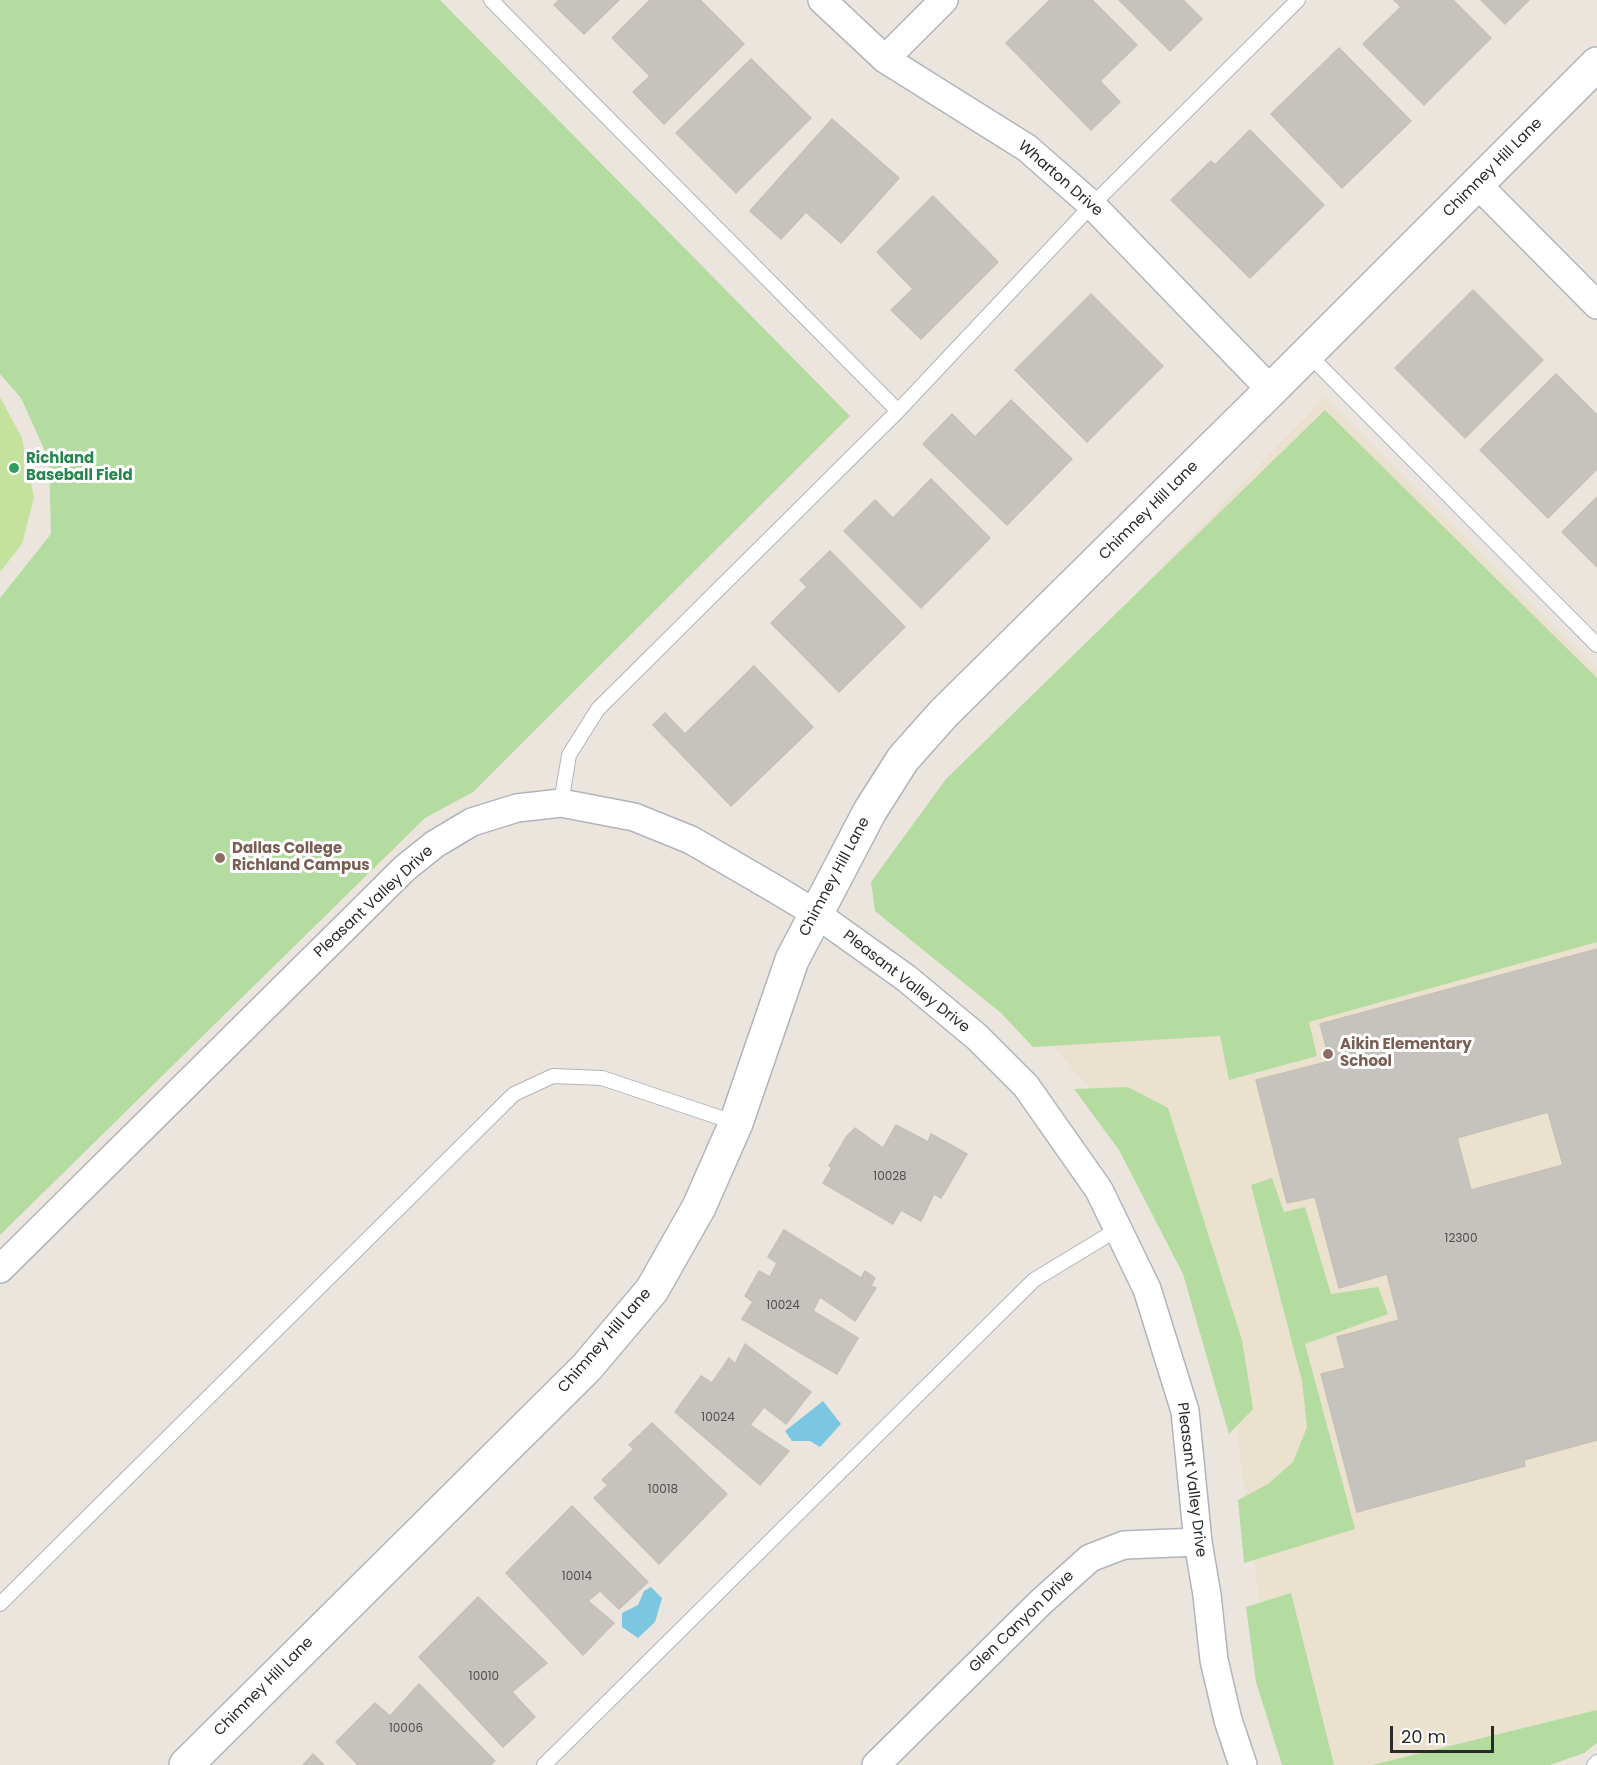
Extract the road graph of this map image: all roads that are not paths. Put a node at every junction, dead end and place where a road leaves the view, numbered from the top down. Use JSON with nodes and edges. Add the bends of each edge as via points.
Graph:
{"nodes":[{"id":1,"x":491,"y":0,"type":"edge"},
{"id":2,"x":822,"y":0,"type":"edge"},
{"id":3,"x":944,"y":0,"type":"edge"},
{"id":4,"x":1298,"y":0,"type":"edge"},
{"id":5,"x":885,"y":59,"type":"junction"},
{"id":6,"x":1597,"y":64,"type":"edge"},
{"id":7,"x":1477,"y":184,"type":"junction"},
{"id":8,"x":1092,"y":205,"type":"junction"},
{"id":9,"x":1597,"y":305,"type":"edge"},
{"id":10,"x":1307,"y":353,"type":"junction"},
{"id":11,"x":1271,"y":390,"type":"junction"},
{"id":12,"x":898,"y":411,"type":"junction"},
{"id":13,"x":1597,"y":645,"type":"edge"},
{"id":14,"x":561,"y":803,"type":"junction"},
{"id":15,"x":815,"y":913,"type":"junction"},
{"id":16,"x":736,"y":1123,"type":"junction"},
{"id":17,"x":1118,"y":1229,"type":"junction"},
{"id":18,"x":0,"y":1269,"type":"edge"},
{"id":19,"x":1198,"y":1542,"type":"junction"},
{"id":20,"x":0,"y":1604,"type":"edge"},
{"id":21,"x":1597,"y":1762,"type":"edge"},
{"id":22,"x":186,"y":1765,"type":"edge"},
{"id":23,"x":544,"y":1765,"type":"edge"},
{"id":24,"x":876,"y":1765,"type":"edge"},
{"id":25,"x":1243,"y":1765,"type":"edge"},
{"id":26,"x":1594,"y":1765,"type":"edge"}],
"edges":[{"from":1,"to":12,"type":"lane"},
{"from":2,"to":5,"type":"street","name":"Wharton Drive"},
{"from":3,"to":5,"type":"street"},
{"from":4,"to":8,"type":"lane"},
{"from":5,"to":8,"type":"street","name":"Wharton Drive","via":[[1027,148]]},
{"from":6,"to":7,"type":"street","name":"Chimney Hill Lane"},
{"from":7,"to":9,"type":"street"},
{"from":7,"to":10,"type":"street","name":"Chimney Hill Lane"},
{"from":8,"to":11,"type":"street","name":"Wharton Drive"},
{"from":8,"to":12,"type":"lane"},
{"from":10,"to":11,"type":"street","name":"Chimney Hill Lane"},
{"from":10,"to":13,"type":"lane"},
{"from":11,"to":15,"type":"street","name":"Chimney Hill Lane","via":[[944,713],[903,759],[870,810]]},
{"from":12,"to":14,"type":"lane","via":[[598,709],[569,755]]},
{"from":14,"to":15,"type":"street","name":"Pleasant Valley Drive","via":[[634,817],[691,840]]},
{"from":14,"to":18,"type":"street","name":"Pleasant Valley Drive","via":[[517,808],[472,822],[405,868]]},
{"from":15,"to":16,"type":"street","name":"Chimney Hill Lane","via":[[792,960]]},
{"from":15,"to":17,"type":"street","name":"Pleasant Valley Drive","via":[[906,978],[977,1037],[1026,1086],[1099,1190]]},
{"from":16,"to":20,"type":"lane","via":[[602,1078],[553,1076],[514,1094]]},
{"from":16,"to":22,"type":"street","name":"Chimney Hill Lane","via":[[699,1207],[652,1290],[587,1367]]},
{"from":17,"to":19,"type":"street","name":"Pleasant Valley Drive","via":[[1147,1289],[1185,1411]]},
{"from":17,"to":23,"type":"lane","via":[[1034,1280]]},
{"from":19,"to":24,"type":"street","name":"Glen Canyon Drive","via":[[1124,1545],[1090,1558]]},
{"from":19,"to":25,"type":"street","name":"Pleasant Valley Drive","via":[[1214,1660]]},
{"from":21,"to":26,"type":"lane"}]}
